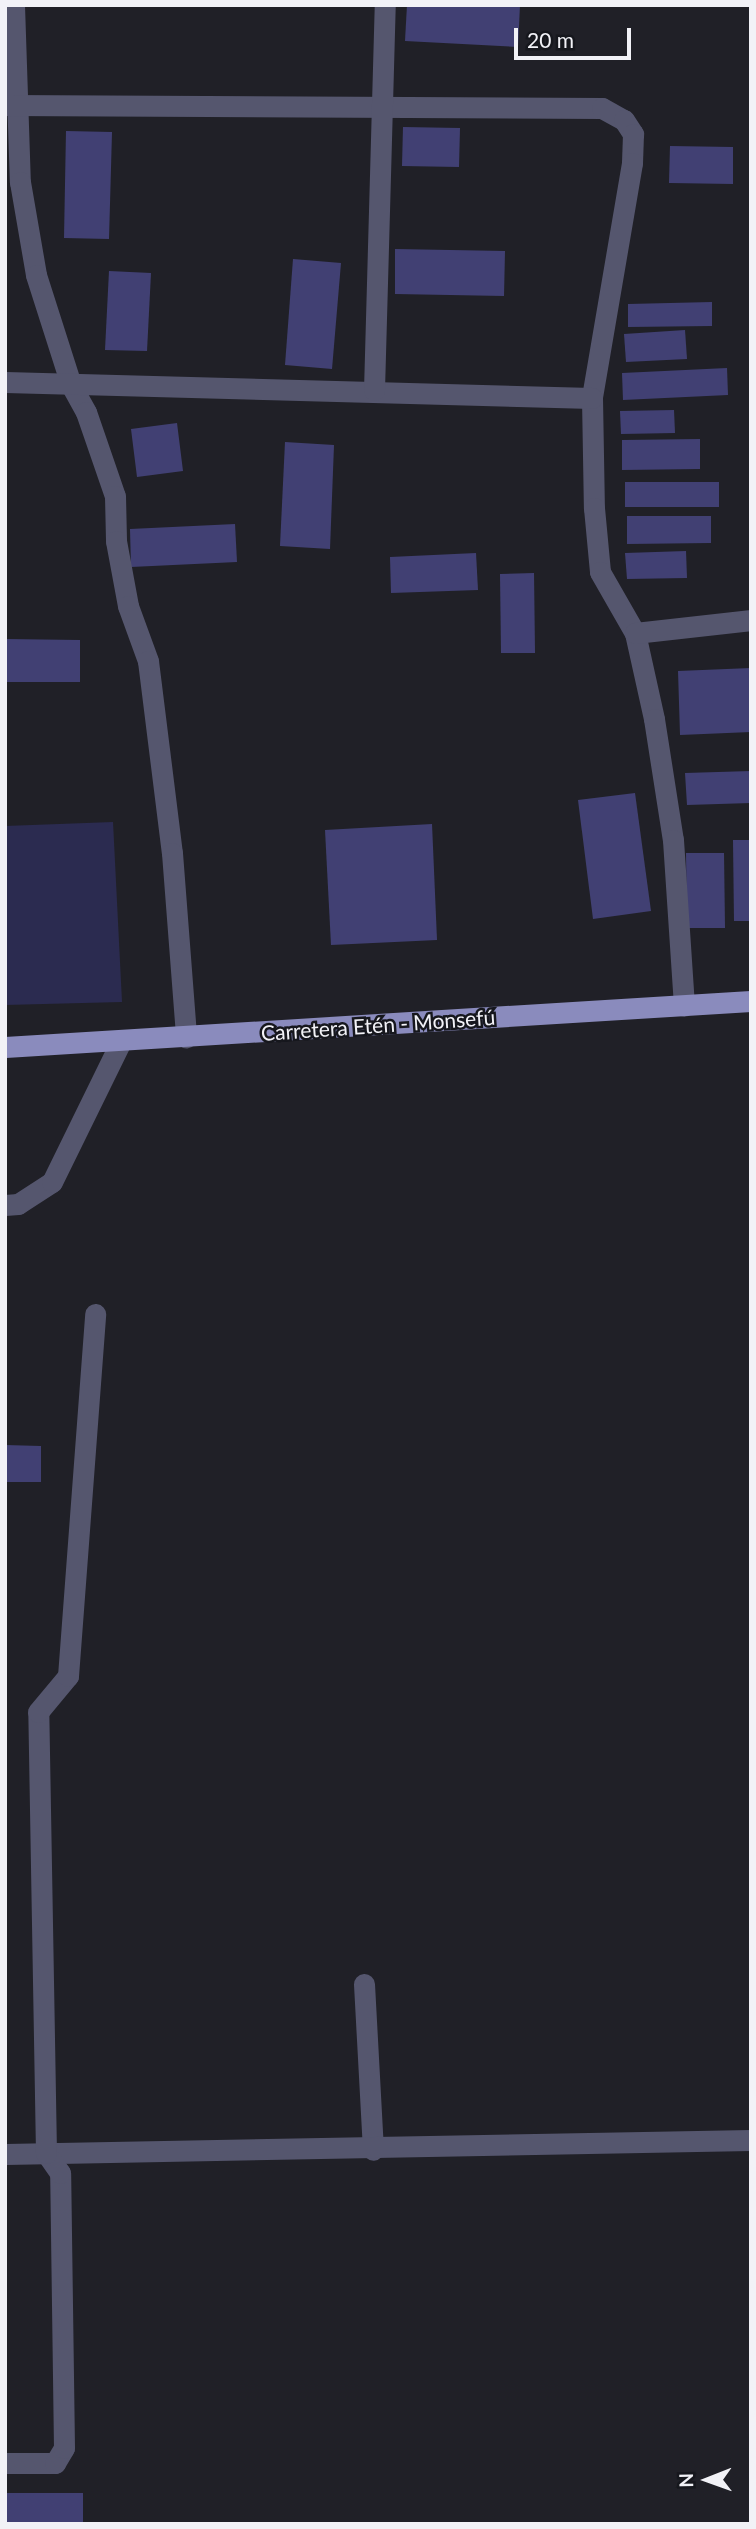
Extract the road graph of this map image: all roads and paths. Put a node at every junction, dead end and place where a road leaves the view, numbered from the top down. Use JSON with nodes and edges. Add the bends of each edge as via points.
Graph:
{"nodes":[{"id":1,"x":15,"y":5,"type":"edge"},
{"id":2,"x":385,"y":5,"type":"edge"},
{"id":3,"x":382,"y":104,"type":"junction"},
{"id":4,"x":10,"y":105,"type":"edge"},
{"id":5,"x":5,"y":382,"type":"edge"},
{"id":6,"x":71,"y":385,"type":"junction"},
{"id":7,"x":374,"y":390,"type":"junction"},
{"id":8,"x":592,"y":398,"type":"junction"},
{"id":9,"x":751,"y":620,"type":"edge"},
{"id":10,"x":635,"y":633,"type":"junction"},
{"id":11,"x":751,"y":1002,"type":"edge"},
{"id":12,"x":684,"y":1006,"type":"junction"},
{"id":13,"x":186,"y":1037,"type":"junction"},
{"id":14,"x":121,"y":1041,"type":"junction"},
{"id":15,"x":5,"y":1047,"type":"edge"},
{"id":16,"x":5,"y":1205,"type":"edge"},
{"id":17,"x":95,"y":1314,"type":"dead end"},
{"id":18,"x":364,"y":1984,"type":"dead end"},
{"id":19,"x":751,"y":2140,"type":"edge"},
{"id":20,"x":373,"y":2150,"type":"junction"},
{"id":21,"x":46,"y":2153,"type":"junction"},
{"id":22,"x":5,"y":2154,"type":"edge"},
{"id":23,"x":5,"y":2463,"type":"edge"}],
"edges":[{"from":1,"to":4,"type":"street"},
{"from":2,"to":3,"type":"street"},
{"from":3,"to":4,"type":"street"},
{"from":3,"to":7,"type":"street"},
{"from":3,"to":8,"type":"street","via":[[602,108],[624,120],[633,134],[632,163]]},
{"from":4,"to":6,"type":"street","via":[[36,275]]},
{"from":5,"to":6,"type":"street"},
{"from":6,"to":7,"type":"street"},
{"from":6,"to":13,"type":"street","via":[[86,412],[116,496],[116,541],[128,606],[148,661],[172,853]]},
{"from":7,"to":8,"type":"street"},
{"from":8,"to":10,"type":"street","via":[[600,572]]},
{"from":9,"to":10,"type":"street"},
{"from":10,"to":12,"type":"street","via":[[673,840]]},
{"from":11,"to":12,"type":"main road","name":"Carretera Etén - Monsefú"},
{"from":12,"to":13,"type":"main road","name":"Carretera Etén - Monsefú"},
{"from":13,"to":14,"type":"main road","name":"Carretera Etén - Monsefú"},
{"from":14,"to":15,"type":"main road","name":"Carretera Etén - Monsefú"},
{"from":14,"to":16,"type":"street","via":[[52,1182],[18,1204]]},
{"from":17,"to":21,"type":"street","via":[[68,1676],[38,1712]]},
{"from":18,"to":20,"type":"street"},
{"from":19,"to":20,"type":"street"},
{"from":20,"to":21,"type":"street"},
{"from":21,"to":22,"type":"street"},
{"from":21,"to":23,"type":"street","via":[[60,2173],[64,2448],[55,2463]]}]}
